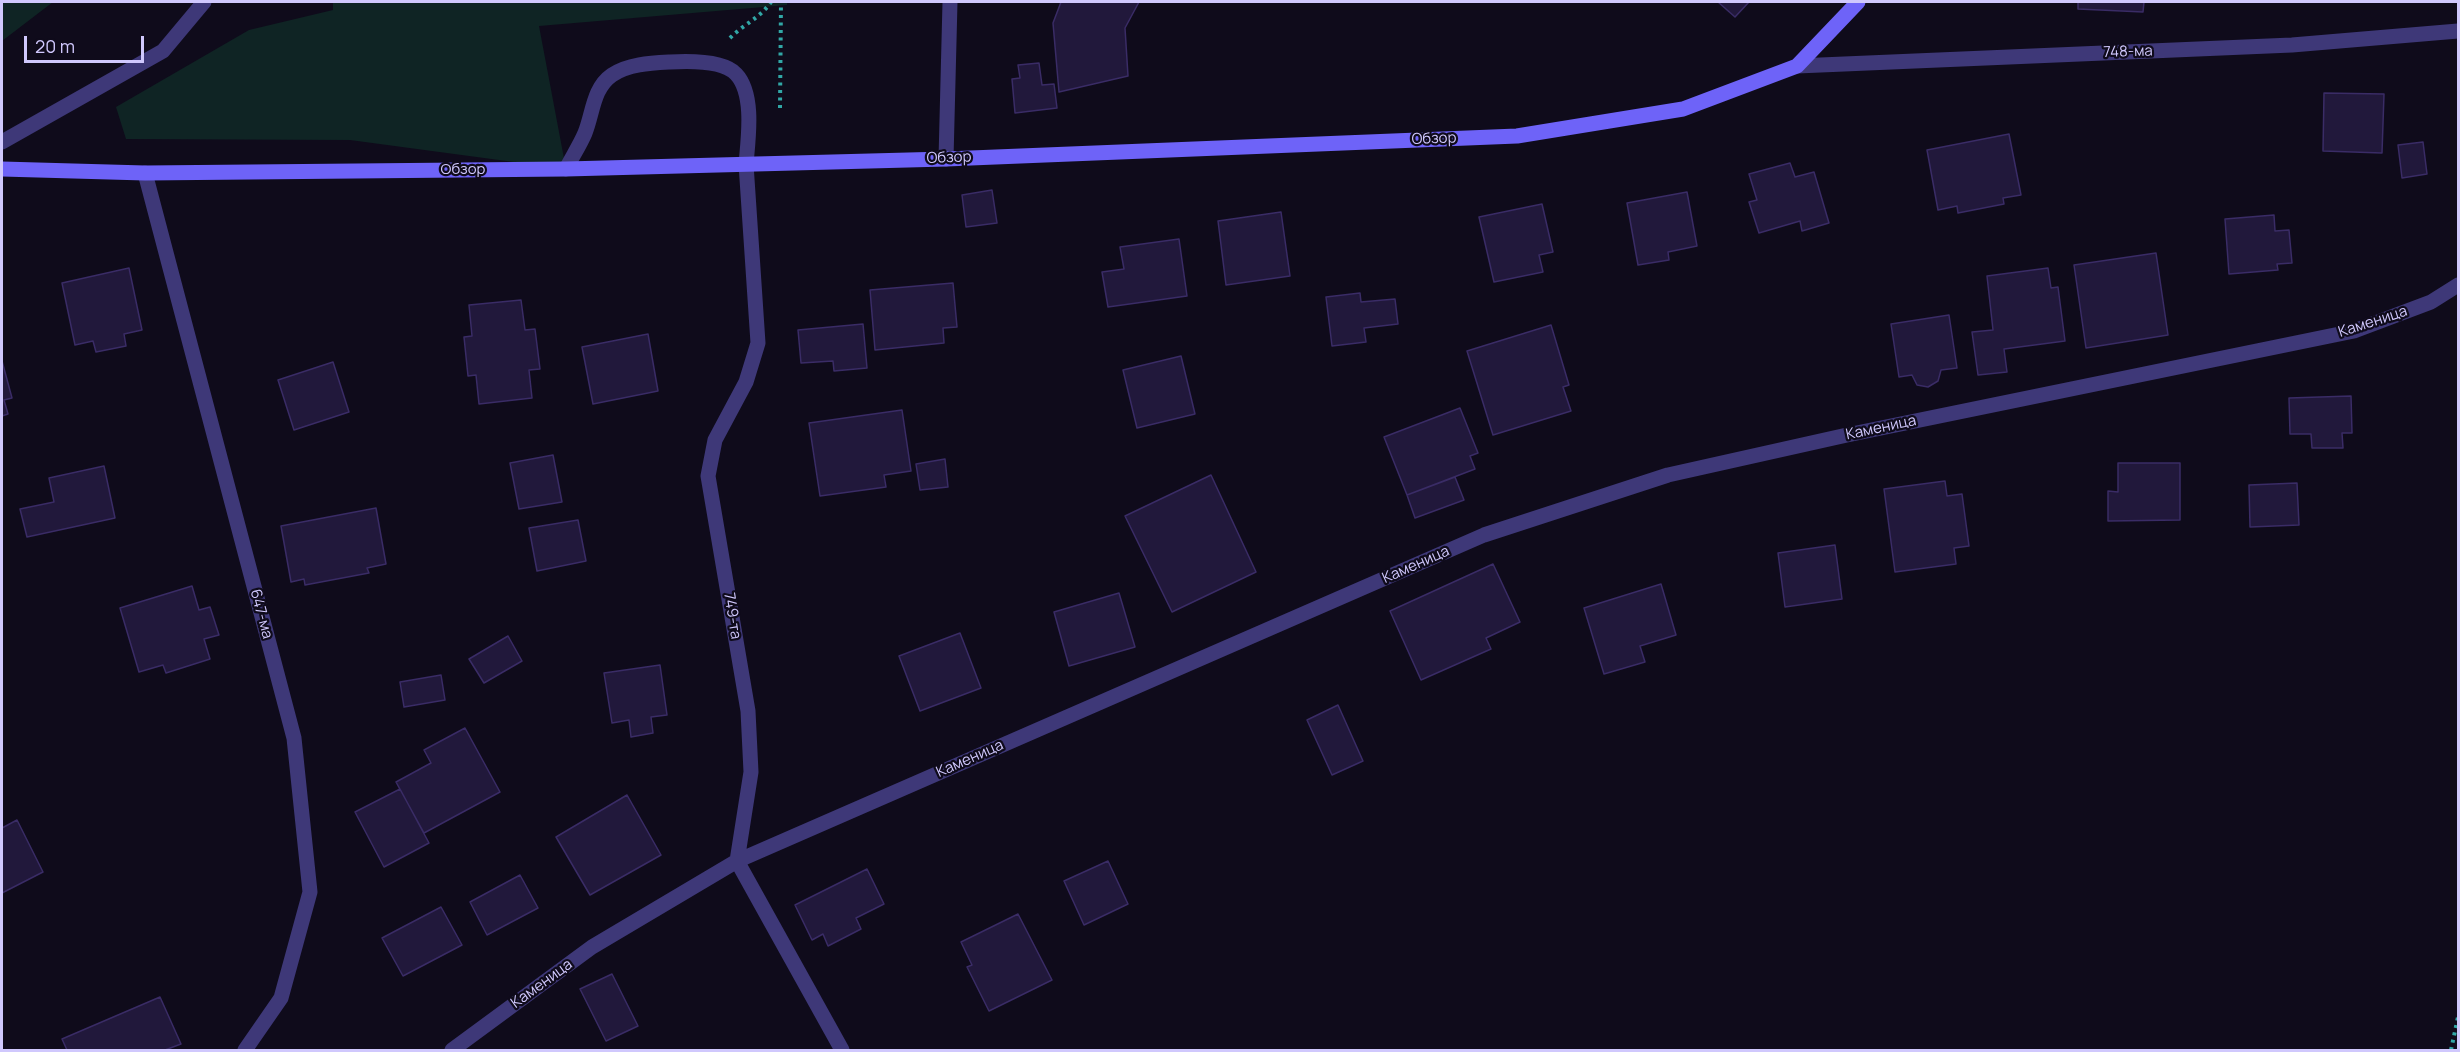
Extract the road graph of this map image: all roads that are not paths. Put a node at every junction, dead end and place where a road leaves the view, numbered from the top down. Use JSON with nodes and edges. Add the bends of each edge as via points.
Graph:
{"nodes":[{"id":1,"x":204,"y":2,"type":"edge"},
{"id":2,"x":950,"y":2,"type":"edge"},
{"id":3,"x":1858,"y":2,"type":"edge"},
{"id":4,"x":2458,"y":31,"type":"edge"},
{"id":5,"x":1797,"y":66,"type":"junction"},
{"id":6,"x":2,"y":142,"type":"edge"},
{"id":7,"x":946,"y":159,"type":"junction"},
{"id":8,"x":746,"y":164,"type":"junction"},
{"id":9,"x":2,"y":169,"type":"edge"},
{"id":10,"x":566,"y":169,"type":"junction"},
{"id":11,"x":145,"y":173,"type":"junction"},
{"id":12,"x":2458,"y":285,"type":"edge"},
{"id":13,"x":736,"y":861,"type":"junction"},
{"id":14,"x":245,"y":1050,"type":"edge"},
{"id":15,"x":452,"y":1050,"type":"edge"},
{"id":16,"x":842,"y":1050,"type":"edge"}],
"edges":[{"from":1,"to":6,"type":"street","via":[[163,51]]},
{"from":2,"to":7,"type":"street"},
{"from":3,"to":5,"type":"street","name":"Обзор"},
{"from":4,"to":5,"type":"street","name":"748-ма","via":[[2292,45]]},
{"from":5,"to":7,"type":"street","name":"Обзор","via":[[1683,109],[1517,136]]},
{"from":7,"to":8,"type":"street","name":"Обзор"},
{"from":8,"to":10,"type":"street","name":"Обзор"},
{"from":8,"to":10,"type":"street","name":"749-та","via":[[746,94],[736,74],[698,61],[651,63],[611,76],[595,96],[585,133]]},
{"from":8,"to":13,"type":"street","name":"749-та","via":[[758,343],[746,382],[716,440],[708,476],[748,711],[751,772]]},
{"from":9,"to":11,"type":"street","name":"Обзор"},
{"from":10,"to":11,"type":"street","name":"Обзор"},
{"from":11,"to":14,"type":"street","name":"647-ма","via":[[294,738],[310,892],[281,998]]},
{"from":12,"to":13,"type":"street","name":"Каменица","via":[[2431,302],[2354,331],[1668,475],[1484,535]]},
{"from":13,"to":15,"type":"street","name":"Каменица","via":[[592,947]]},
{"from":13,"to":16,"type":"street"}]}
